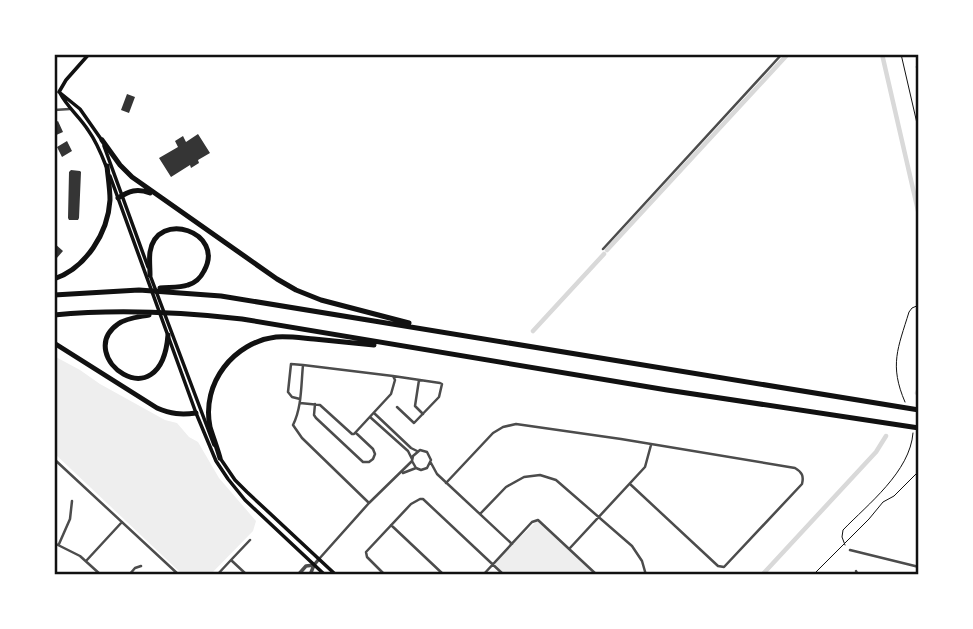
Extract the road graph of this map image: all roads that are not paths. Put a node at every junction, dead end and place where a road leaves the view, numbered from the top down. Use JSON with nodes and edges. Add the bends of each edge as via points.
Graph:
{"nodes":[{"id":1,"x":89,"y":54,"type":"edge"},
{"id":2,"x":782,"y":54,"type":"edge"},
{"id":3,"x":59,"y":92,"type":"junction"},
{"id":4,"x":54,"y":95,"type":"edge"},
{"id":5,"x":70,"y":109,"type":"junction"},
{"id":6,"x":54,"y":110,"type":"edge"},
{"id":7,"x":102,"y":140,"type":"junction"},
{"id":8,"x":107,"y":166,"type":"junction"},
{"id":9,"x":120,"y":197,"type":"junction"},
{"id":10,"x":174,"y":207,"type":"junction"},
{"id":11,"x":603,"y":248,"type":"dead end"},
{"id":12,"x":149,"y":275,"type":"junction"},
{"id":13,"x":54,"y":279,"type":"edge"},
{"id":14,"x":139,"y":290,"type":"junction"},
{"id":15,"x":54,"y":295,"type":"edge"},
{"id":16,"x":156,"y":313,"type":"junction"},
{"id":17,"x":54,"y":315,"type":"edge"},
{"id":18,"x":167,"y":324,"type":"junction"},
{"id":19,"x":443,"y":332,"type":"junction"},
{"id":20,"x":168,"y":334,"type":"junction"},
{"id":21,"x":54,"y":343,"type":"edge"},
{"id":22,"x":423,"y":349,"type":"junction"},
{"id":23,"x":303,"y":365,"type":"junction"},
{"id":24,"x":393,"y":376,"type":"junction"},
{"id":25,"x":419,"y":380,"type":"junction"},
{"id":26,"x":300,"y":401,"type":"junction"},
{"id":27,"x":315,"y":404,"type":"junction"},
{"id":28,"x":397,"y":407,"type":"dead end"},
{"id":29,"x":919,"y":410,"type":"edge"},
{"id":30,"x":198,"y":412,"type":"junction"},
{"id":31,"x":374,"y":413,"type":"junction"},
{"id":32,"x":423,"y":414,"type":"junction"},
{"id":33,"x":370,"y":417,"type":"junction"},
{"id":34,"x":919,"y":429,"type":"edge"},
{"id":35,"x":356,"y":433,"type":"junction"},
{"id":36,"x":651,"y":445,"type":"junction"},
{"id":37,"x":417,"y":451,"type":"junction"},
{"id":38,"x":220,"y":457,"type":"junction"},
{"id":39,"x":54,"y":459,"type":"edge"},
{"id":40,"x":412,"y":460,"type":"junction"},
{"id":41,"x":431,"y":463,"type":"junction"},
{"id":42,"x":416,"y":468,"type":"junction"},
{"id":43,"x":425,"y":470,"type":"junction"},
{"id":44,"x":400,"y":474,"type":"junction"},
{"id":45,"x":437,"y":474,"type":"junction"},
{"id":46,"x":446,"y":483,"type":"junction"},
{"id":47,"x":629,"y":484,"type":"junction"},
{"id":48,"x":72,"y":501,"type":"dead end"},
{"id":49,"x":369,"y":503,"type":"junction"},
{"id":50,"x":480,"y":514,"type":"junction"},
{"id":51,"x":599,"y":516,"type":"junction"},
{"id":52,"x":122,"y":522,"type":"junction"},
{"id":53,"x":391,"y":525,"type":"junction"},
{"id":54,"x":250,"y":540,"type":"dead end"},
{"id":55,"x":57,"y":544,"type":"edge"},
{"id":56,"x":512,"y":544,"type":"junction"},
{"id":57,"x":570,"y":548,"type":"junction"},
{"id":58,"x":850,"y":550,"type":"road end"},
{"id":59,"x":231,"y":559,"type":"junction"},
{"id":60,"x":319,"y":559,"type":"junction"},
{"id":61,"x":86,"y":561,"type":"junction"},
{"id":62,"x":493,"y":564,"type":"junction"},
{"id":63,"x":314,"y":565,"type":"junction"},
{"id":64,"x":141,"y":566,"type":"dead end"},
{"id":65,"x":919,"y":566,"type":"edge"},
{"id":66,"x":101,"y":575,"type":"edge"},
{"id":67,"x":129,"y":575,"type":"edge"},
{"id":68,"x":178,"y":575,"type":"edge"},
{"id":69,"x":217,"y":575,"type":"edge"},
{"id":70,"x":247,"y":575,"type":"edge"},
{"id":71,"x":298,"y":575,"type":"edge"},
{"id":72,"x":310,"y":575,"type":"edge"},
{"id":73,"x":325,"y":575,"type":"edge"},
{"id":74,"x":336,"y":575,"type":"edge"},
{"id":75,"x":385,"y":575,"type":"edge"},
{"id":76,"x":444,"y":575,"type":"edge"},
{"id":77,"x":483,"y":575,"type":"edge"},
{"id":78,"x":504,"y":575,"type":"edge"},
{"id":79,"x":597,"y":575,"type":"edge"},
{"id":80,"x":646,"y":575,"type":"edge"}],
"edges":[{"from":1,"to":3,"type":"main road"},
{"from":2,"to":11,"type":"street"},
{"from":3,"to":4,"type":"street"},
{"from":3,"to":5,"type":"main road"},
{"from":3,"to":7,"type":"main road","via":[[80,109]]},
{"from":5,"to":6,"type":"street"},
{"from":5,"to":8,"type":"main road","via":[[88,129]]},
{"from":7,"to":9,"type":"main road"},
{"from":7,"to":10,"type":"highway","via":[[132,177]]},
{"from":8,"to":9,"type":"main road"},
{"from":8,"to":13,"type":"highway","via":[[109,204],[101,234],[80,264]]},
{"from":9,"to":10,"type":"highway","via":[[136,189]]},
{"from":9,"to":12,"type":"main road"},
{"from":10,"to":19,"type":"highway","via":[[296,290]]},
{"from":12,"to":14,"type":"highway","via":[[150,252],[161,234],[190,230],[205,244],[207,264],[196,281]]},
{"from":12,"to":18,"type":"main road"},
{"from":14,"to":15,"type":"highway"},
{"from":14,"to":19,"type":"highway","via":[[221,296]]},
{"from":16,"to":17,"type":"highway"},
{"from":16,"to":20,"type":"highway","via":[[123,321],[113,329],[106,345],[111,365],[128,378],[150,374],[164,359]]},
{"from":16,"to":22,"type":"highway","via":[[242,319]]},
{"from":18,"to":20,"type":"main road"},
{"from":18,"to":30,"type":"main road"},
{"from":19,"to":29,"type":"highway"},
{"from":20,"to":30,"type":"main road"},
{"from":21,"to":30,"type":"highway","via":[[157,408],[181,415]]},
{"from":22,"to":34,"type":"highway"},
{"from":22,"to":38,"type":"highway","via":[[291,337],[251,345],[230,360],[212,387],[210,425]]},
{"from":23,"to":24,"type":"street"},
{"from":23,"to":26,"type":"street"},
{"from":23,"to":26,"type":"street","via":[[291,364],[288,392]]},
{"from":24,"to":25,"type":"street"},
{"from":24,"to":31,"type":"street","via":[[391,394]]},
{"from":25,"to":32,"type":"street","via":[[415,406]]},
{"from":25,"to":32,"type":"street","via":[[442,384],[439,397]]},
{"from":26,"to":27,"type":"street"},
{"from":26,"to":49,"type":"street","via":[[293,425]]},
{"from":27,"to":35,"type":"street"},
{"from":27,"to":35,"type":"street","via":[[316,418],[363,462],[369,462],[373,449]]},
{"from":28,"to":32,"type":"street","via":[[414,423]]},
{"from":30,"to":38,"type":"main road"},
{"from":30,"to":63,"type":"main road","via":[[221,470]]},
{"from":31,"to":33,"type":"street"},
{"from":31,"to":37,"type":"street"},
{"from":33,"to":35,"type":"street"},
{"from":33,"to":40,"type":"street"},
{"from":36,"to":46,"type":"street","via":[[509,425],[494,433]]},
{"from":36,"to":47,"type":"street","via":[[645,467]]},
{"from":36,"to":47,"type":"street","via":[[795,468],[801,472],[802,484],[724,567]]},
{"from":37,"to":40,"type":"street"},
{"from":37,"to":41,"type":"street","via":[[429,454]]},
{"from":38,"to":60,"type":"main road","via":[[247,492]]},
{"from":39,"to":52,"type":"street"},
{"from":40,"to":42,"type":"street"},
{"from":40,"to":44,"type":"street"},
{"from":41,"to":43,"type":"street"},
{"from":41,"to":45,"type":"street"},
{"from":42,"to":43,"type":"street"},
{"from":42,"to":44,"type":"street"},
{"from":43,"to":45,"type":"street"},
{"from":44,"to":49,"type":"street"},
{"from":45,"to":46,"type":"street"},
{"from":46,"to":50,"type":"street"},
{"from":47,"to":51,"type":"street"},
{"from":48,"to":55,"type":"street","via":[[70,519]]},
{"from":49,"to":60,"type":"street"},
{"from":50,"to":51,"type":"street","via":[[506,487],[540,475],[556,480]]},
{"from":50,"to":56,"type":"street"},
{"from":51,"to":57,"type":"street"},
{"from":51,"to":80,"type":"street","via":[[632,546]]},
{"from":52,"to":61,"type":"street"},
{"from":52,"to":68,"type":"street"},
{"from":53,"to":62,"type":"street","via":[[411,504],[423,499]]},
{"from":53,"to":75,"type":"street","via":[[366,554]]},
{"from":53,"to":76,"type":"street"},
{"from":54,"to":59,"type":"street"},
{"from":55,"to":61,"type":"street"},
{"from":56,"to":57,"type":"street","via":[[538,520]]},
{"from":56,"to":62,"type":"street"},
{"from":57,"to":79,"type":"street"},
{"from":58,"to":65,"type":"street"},
{"from":59,"to":69,"type":"street"},
{"from":59,"to":70,"type":"street"},
{"from":60,"to":63,"type":"street"},
{"from":60,"to":74,"type":"main road"},
{"from":61,"to":66,"type":"street"},
{"from":62,"to":77,"type":"street"},
{"from":62,"to":78,"type":"street"},
{"from":63,"to":71,"type":"street"},
{"from":63,"to":72,"type":"street"},
{"from":63,"to":73,"type":"main road"},
{"from":64,"to":67,"type":"street"}]}
